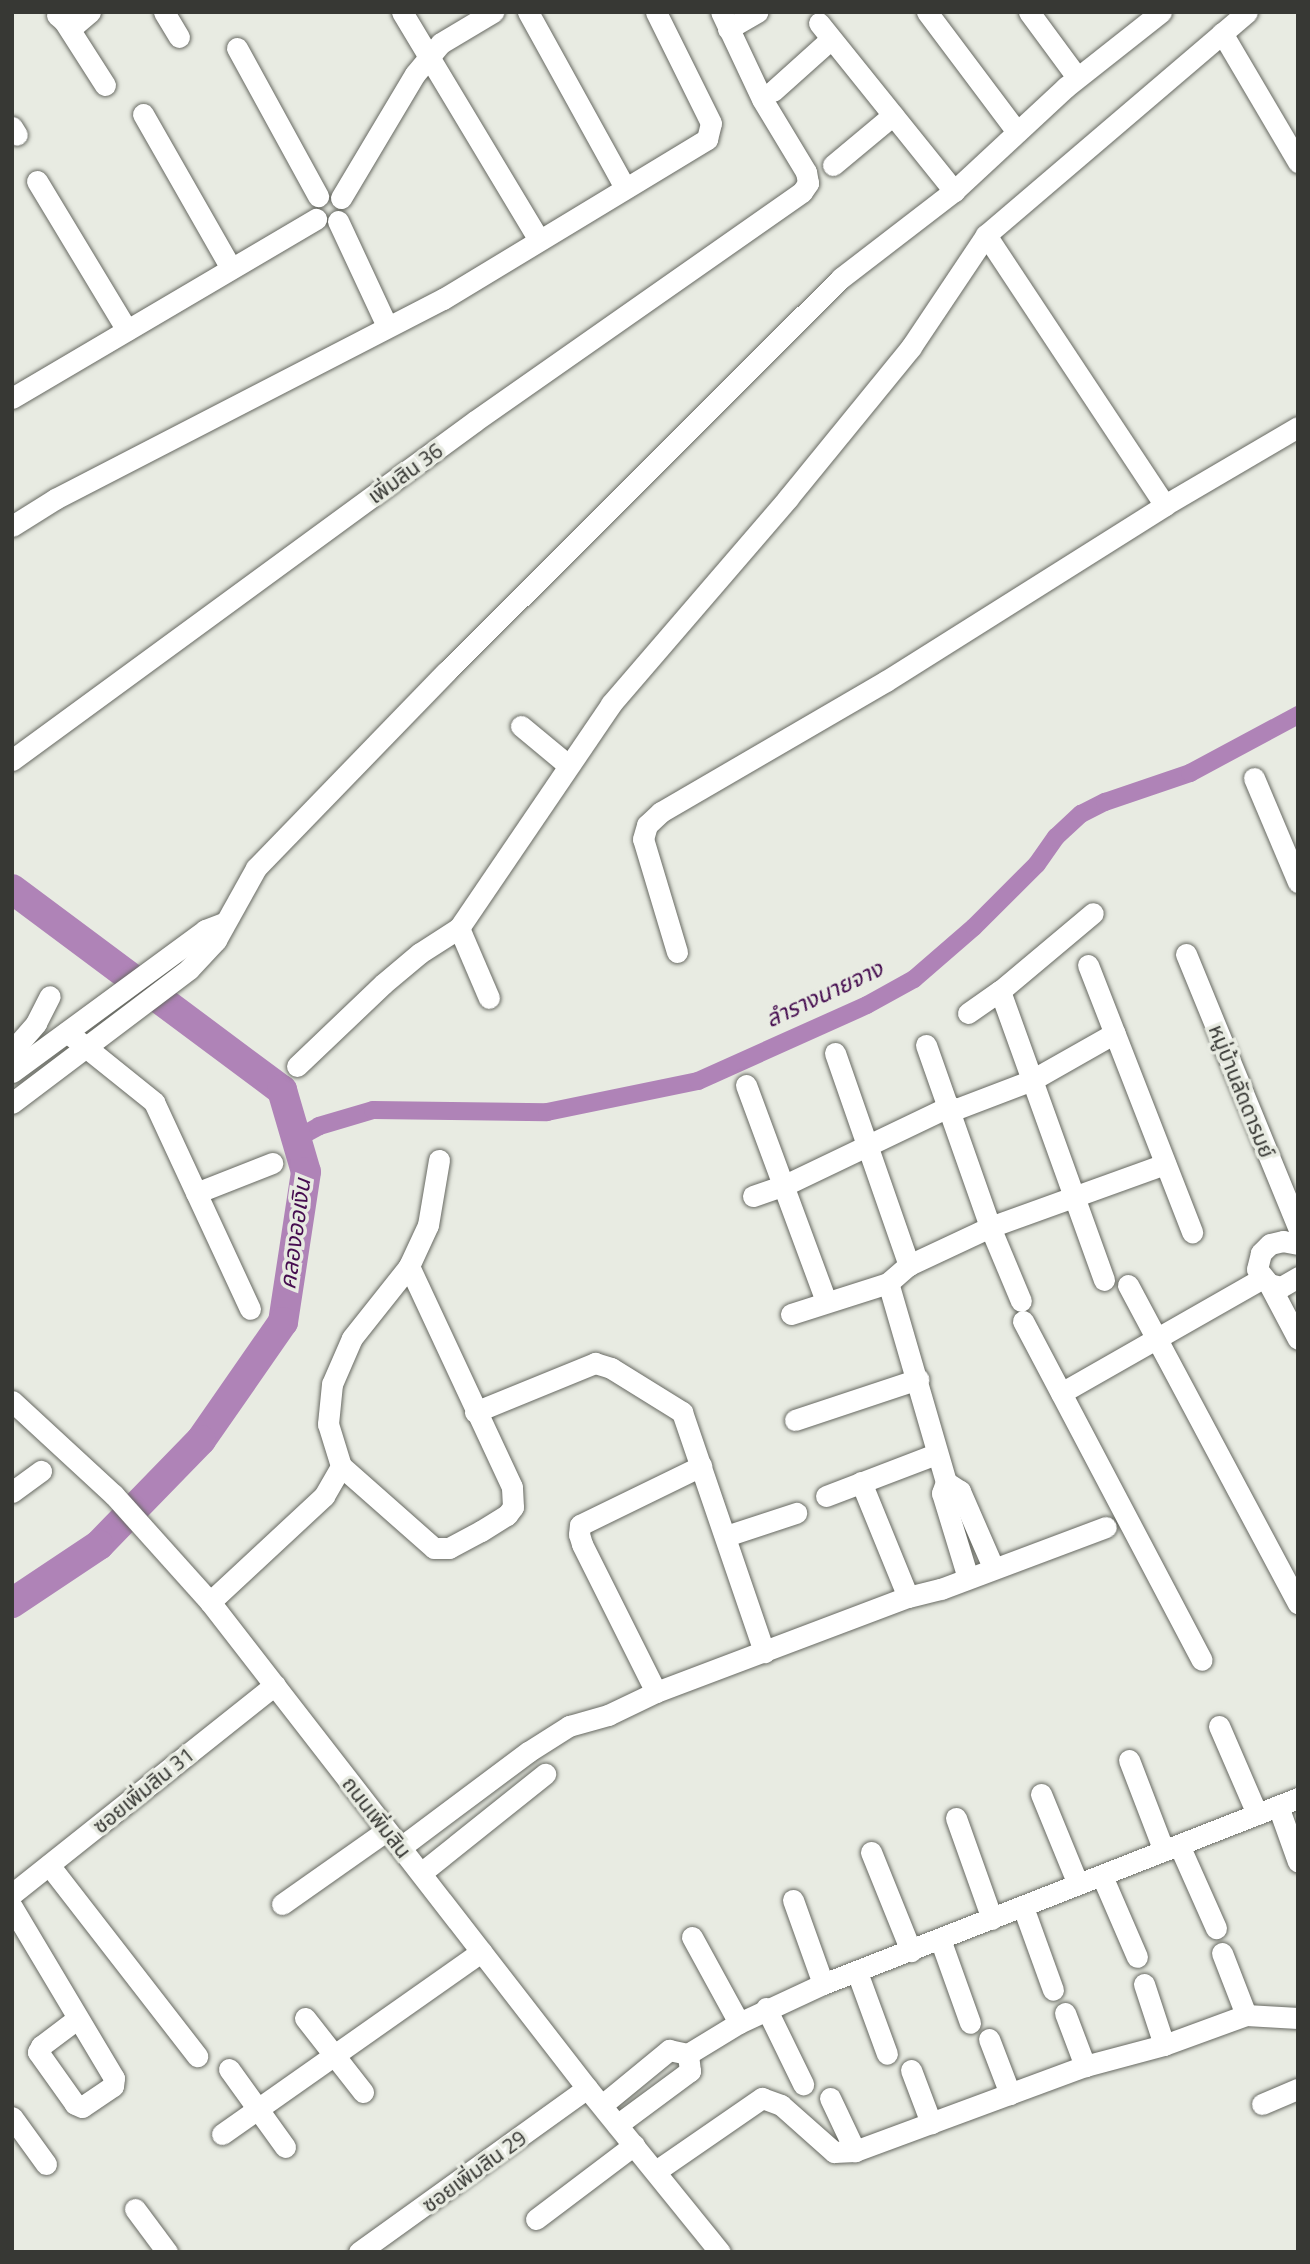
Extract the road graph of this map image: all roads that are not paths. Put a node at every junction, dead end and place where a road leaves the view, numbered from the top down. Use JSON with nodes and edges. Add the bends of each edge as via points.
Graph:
{"nodes":[{"id":1,"x":90,"y":12,"type":"edge"},
{"id":2,"x":164,"y":12,"type":"edge"},
{"id":3,"x":402,"y":12,"type":"edge"},
{"id":4,"x":493,"y":12,"type":"edge"},
{"id":5,"x":528,"y":12,"type":"edge"},
{"id":6,"x":656,"y":12,"type":"edge"},
{"id":7,"x":757,"y":12,"type":"edge"},
{"id":8,"x":927,"y":12,"type":"edge"},
{"id":9,"x":1030,"y":12,"type":"edge"},
{"id":10,"x":1247,"y":12,"type":"edge"},
{"id":11,"x":1154,"y":14,"type":"edge"},
{"id":12,"x":59,"y":17,"type":"edge"},
{"id":13,"x":725,"y":21,"type":"edge"},
{"id":14,"x":1222,"y":33,"type":"junction"},
{"id":15,"x":179,"y":37,"type":"dead end"},
{"id":16,"x":237,"y":48,"type":"dead end"},
{"id":17,"x":429,"y":58,"type":"junction"},
{"id":18,"x":1077,"y":77,"type":"junction"},
{"id":19,"x":106,"y":85,"type":"dead end"},
{"id":20,"x":773,"y":91,"type":"dead end"},
{"id":21,"x":143,"y":114,"type":"dead end"},
{"id":22,"x":893,"y":115,"type":"junction"},
{"id":23,"x":1017,"y":132,"type":"junction"},
{"id":24,"x":1298,"y":162,"type":"edge"},
{"id":25,"x":833,"y":165,"type":"dead end"},
{"id":26,"x":37,"y":181,"type":"dead end"},
{"id":27,"x":625,"y":188,"type":"junction"},
{"id":28,"x":954,"y":191,"type":"junction"},
{"id":29,"x":318,"y":196,"type":"junction"},
{"id":30,"x":341,"y":198,"type":"junction"},
{"id":31,"x":316,"y":219,"type":"junction"},
{"id":32,"x":338,"y":221,"type":"junction"},
{"id":33,"x":986,"y":235,"type":"junction"},
{"id":34,"x":539,"y":240,"type":"junction"},
{"id":35,"x":231,"y":268,"type":"junction"},
{"id":36,"x":387,"y":326,"type":"junction"},
{"id":37,"x":127,"y":330,"type":"junction"},
{"id":38,"x":16,"y":388,"type":"edge"},
{"id":39,"x":1298,"y":427,"type":"edge"},
{"id":40,"x":1165,"y":505,"type":"junction"},
{"id":41,"x":12,"y":526,"type":"edge"},
{"id":42,"x":521,"y":726,"type":"dead end"},
{"id":43,"x":12,"y":760,"type":"edge"},
{"id":44,"x":568,"y":765,"type":"junction"},
{"id":45,"x":1254,"y":778,"type":"dead end"},
{"id":46,"x":1298,"y":882,"type":"edge"},
{"id":47,"x":1093,"y":913,"type":"dead end"},
{"id":48,"x":458,"y":928,"type":"junction"},
{"id":49,"x":677,"y":952,"type":"dead end"},
{"id":50,"x":1186,"y":954,"type":"dead end"},
{"id":51,"x":183,"y":961,"type":"junction"},
{"id":52,"x":1088,"y":965,"type":"dead end"},
{"id":53,"x":1000,"y":991,"type":"junction"},
{"id":54,"x":50,"y":996,"type":"dead end"},
{"id":55,"x":489,"y":998,"type":"dead end"},
{"id":56,"x":968,"y":1013,"type":"dead end"},
{"id":57,"x":67,"y":1032,"type":"junction"},
{"id":58,"x":1115,"y":1033,"type":"junction"},
{"id":59,"x":926,"y":1045,"type":"dead end"},
{"id":60,"x":84,"y":1049,"type":"junction"},
{"id":61,"x":12,"y":1051,"type":"edge"},
{"id":62,"x":835,"y":1053,"type":"dead end"},
{"id":63,"x":297,"y":1066,"type":"dead end"},
{"id":64,"x":12,"y":1072,"type":"edge"},
{"id":65,"x":1032,"y":1080,"type":"junction"},
{"id":66,"x":746,"y":1085,"type":"dead end"},
{"id":67,"x":12,"y":1103,"type":"edge"},
{"id":68,"x":951,"y":1109,"type":"junction"},
{"id":69,"x":869,"y":1147,"type":"junction"},
{"id":70,"x":439,"y":1160,"type":"dead end"},
{"id":71,"x":272,"y":1163,"type":"dead end"},
{"id":72,"x":1165,"y":1164,"type":"junction"},
{"id":73,"x":785,"y":1185,"type":"junction"},
{"id":74,"x":197,"y":1193,"type":"junction"},
{"id":75,"x":753,"y":1196,"type":"dead end"},
{"id":76,"x":1075,"y":1197,"type":"junction"},
{"id":77,"x":990,"y":1227,"type":"junction"},
{"id":78,"x":1298,"y":1227,"type":"edge"},
{"id":79,"x":1192,"y":1232,"type":"dead end"},
{"id":80,"x":1298,"y":1244,"type":"edge"},
{"id":81,"x":909,"y":1265,"type":"junction"},
{"id":82,"x":410,"y":1266,"type":"junction"},
{"id":83,"x":1298,"y":1277,"type":"edge"},
{"id":84,"x":1104,"y":1280,"type":"dead end"},
{"id":85,"x":1266,"y":1281,"type":"junction"},
{"id":86,"x":888,"y":1283,"type":"junction"},
{"id":87,"x":1128,"y":1285,"type":"dead end"},
{"id":88,"x":826,"y":1301,"type":"junction"},
{"id":89,"x":250,"y":1309,"type":"dead end"},
{"id":90,"x":791,"y":1314,"type":"dead end"},
{"id":91,"x":1155,"y":1337,"type":"junction"},
{"id":92,"x":1298,"y":1339,"type":"edge"},
{"id":93,"x":918,"y":1379,"type":"junction"},
{"id":94,"x":1061,"y":1393,"type":"junction"},
{"id":95,"x":12,"y":1401,"type":"edge"},
{"id":96,"x":475,"y":1412,"type":"junction"},
{"id":97,"x":795,"y":1420,"type":"dead end"},
{"id":98,"x":936,"y":1454,"type":"junction"},
{"id":99,"x":701,"y":1465,"type":"junction"},
{"id":100,"x":341,"y":1466,"type":"junction"},
{"id":101,"x":41,"y":1471,"type":"dead end"},
{"id":102,"x":861,"y":1482,"type":"junction"},
{"id":103,"x":946,"y":1482,"type":"junction"},
{"id":104,"x":12,"y":1492,"type":"edge"},
{"id":105,"x":826,"y":1496,"type":"dead end"},
{"id":106,"x":796,"y":1513,"type":"dead end"},
{"id":107,"x":1106,"y":1527,"type":"dead end"},
{"id":108,"x":726,"y":1536,"type":"junction"},
{"id":109,"x":993,"y":1567,"type":"junction"},
{"id":110,"x":968,"y":1578,"type":"junction"},
{"id":111,"x":908,"y":1597,"type":"junction"},
{"id":112,"x":210,"y":1602,"type":"junction"},
{"id":113,"x":1298,"y":1604,"type":"edge"},
{"id":114,"x":764,"y":1652,"type":"junction"},
{"id":115,"x":1202,"y":1660,"type":"dead end"},
{"id":116,"x":275,"y":1685,"type":"junction"},
{"id":117,"x":656,"y":1692,"type":"junction"},
{"id":118,"x":1219,"y":1726,"type":"dead end"},
{"id":119,"x":1129,"y":1760,"type":"dead end"},
{"id":120,"x":545,"y":1774,"type":"dead end"},
{"id":121,"x":1041,"y":1794,"type":"dead end"},
{"id":122,"x":1288,"y":1802,"type":"edge"},
{"id":123,"x":1257,"y":1814,"type":"junction"},
{"id":124,"x":956,"y":1818,"type":"dead end"},
{"id":125,"x":393,"y":1839,"type":"junction"},
{"id":126,"x":1171,"y":1848,"type":"junction"},
{"id":127,"x":871,"y":1852,"type":"dead end"},
{"id":128,"x":1298,"y":1862,"type":"edge"},
{"id":129,"x":49,"y":1865,"type":"junction"},
{"id":130,"x":421,"y":1873,"type":"junction"},
{"id":131,"x":1102,"y":1876,"type":"junction"},
{"id":132,"x":1078,"y":1884,"type":"junction"},
{"id":133,"x":12,"y":1895,"type":"edge"},
{"id":134,"x":793,"y":1900,"type":"dead end"},
{"id":135,"x":282,"y":1904,"type":"dead end"},
{"id":136,"x":12,"y":1907,"type":"edge"},
{"id":137,"x":1023,"y":1907,"type":"junction"},
{"id":138,"x":992,"y":1919,"type":"junction"},
{"id":139,"x":1216,"y":1928,"type":"dead end"},
{"id":140,"x":692,"y":1937,"type":"dead end"},
{"id":141,"x":940,"y":1939,"type":"junction"},
{"id":142,"x":911,"y":1951,"type":"junction"},
{"id":143,"x":481,"y":1952,"type":"junction"},
{"id":144,"x":1222,"y":1953,"type":"dead end"},
{"id":145,"x":1137,"y":1957,"type":"dead end"},
{"id":146,"x":857,"y":1972,"type":"junction"},
{"id":147,"x":823,"y":1984,"type":"junction"},
{"id":148,"x":1144,"y":1984,"type":"dead end"},
{"id":149,"x":1053,"y":1990,"type":"dead end"},
{"id":150,"x":766,"y":2008,"type":"junction"},
{"id":151,"x":1065,"y":2013,"type":"dead end"},
{"id":152,"x":1246,"y":2015,"type":"junction"},
{"id":153,"x":78,"y":2018,"type":"dead end"},
{"id":154,"x":305,"y":2018,"type":"dead end"},
{"id":155,"x":1298,"y":2018,"type":"edge"},
{"id":156,"x":970,"y":2022,"type":"dead end"},
{"id":157,"x":739,"y":2023,"type":"junction"},
{"id":158,"x":989,"y":2039,"type":"dead end"},
{"id":159,"x":1164,"y":2045,"type":"junction"},
{"id":160,"x":887,"y":2053,"type":"dead end"},
{"id":161,"x":334,"y":2054,"type":"junction"},
{"id":162,"x":688,"y":2054,"type":"junction"},
{"id":163,"x":197,"y":2056,"type":"dead end"},
{"id":164,"x":1084,"y":2066,"type":"junction"},
{"id":165,"x":229,"y":2069,"type":"dead end"},
{"id":166,"x":911,"y":2070,"type":"dead end"},
{"id":167,"x":803,"y":2084,"type":"dead end"},
{"id":168,"x":587,"y":2088,"type":"junction"},
{"id":169,"x":1298,"y":2089,"type":"edge"},
{"id":170,"x":363,"y":2092,"type":"dead end"},
{"id":171,"x":1010,"y":2094,"type":"junction"},
{"id":172,"x":830,"y":2098,"type":"dead end"},
{"id":173,"x":1262,"y":2104,"type":"dead end"},
{"id":174,"x":602,"y":2105,"type":"junction"},
{"id":175,"x":257,"y":2110,"type":"junction"},
{"id":176,"x":12,"y":2117,"type":"edge"},
{"id":177,"x":931,"y":2123,"type":"junction"},
{"id":178,"x":617,"y":2125,"type":"junction"},
{"id":179,"x":222,"y":2134,"type":"dead end"},
{"id":180,"x":634,"y":2145,"type":"junction"},
{"id":181,"x":285,"y":2147,"type":"dead end"},
{"id":182,"x":855,"y":2151,"type":"junction"},
{"id":183,"x":46,"y":2164,"type":"dead end"},
{"id":184,"x":656,"y":2171,"type":"junction"},
{"id":185,"x":135,"y":2209,"type":"dead end"},
{"id":186,"x":536,"y":2219,"type":"dead end"},
{"id":187,"x":167,"y":2252,"type":"edge"},
{"id":188,"x":359,"y":2252,"type":"edge"},
{"id":189,"x":720,"y":2252,"type":"edge"}],
"edges":[{"from":1,"to":12,"type":"street","via":[[77,23]]},
{"from":2,"to":15,"type":"street"},
{"from":3,"to":17,"type":"street"},
{"from":4,"to":17,"type":"street","via":[[441,43]]},
{"from":5,"to":27,"type":"street"},
{"from":6,"to":27,"type":"street","via":[[711,123],[707,139]]},
{"from":7,"to":13,"type":"street"},
{"from":8,"to":23,"type":"street"},
{"from":9,"to":18,"type":"street"},
{"from":10,"to":14,"type":"street"},
{"from":11,"to":18,"type":"street"},
{"from":12,"to":19,"type":"street"},
{"from":13,"to":43,"type":"street","name":"เพิ่มสิน 36","via":[[762,99],[806,172],[808,183],[802,192],[484,415]]},
{"from":14,"to":24,"type":"street"},
{"from":14,"to":33,"type":"street"},
{"from":16,"to":29,"type":"street"},
{"from":17,"to":30,"type":"street"},
{"from":17,"to":34,"type":"street"},
{"from":18,"to":23,"type":"street"},
{"from":20,"to":22,"type":"street","via":[[825,31]]},
{"from":21,"to":35,"type":"street"},
{"from":22,"to":25,"type":"street"},
{"from":22,"to":28,"type":"street"},
{"from":23,"to":28,"type":"street"},
{"from":26,"to":37,"type":"street"},
{"from":27,"to":34,"type":"street"},
{"from":28,"to":51,"type":"street","via":[[841,278],[446,672],[256,868],[223,922],[205,930]]},
{"from":29,"to":30,"type":"street","via":[[330,192]]},
{"from":29,"to":31,"type":"street","via":[[313,206]]},
{"from":30,"to":32,"type":"street","via":[[344,210]]},
{"from":31,"to":32,"type":"street","via":[[327,224]]},
{"from":31,"to":35,"type":"street"},
{"from":32,"to":36,"type":"street"},
{"from":33,"to":40,"type":"street"},
{"from":33,"to":44,"type":"street","via":[[911,347],[611,704]]},
{"from":34,"to":36,"type":"street","via":[[443,299]]},
{"from":35,"to":37,"type":"street"},
{"from":36,"to":41,"type":"street","via":[[55,499]]},
{"from":37,"to":38,"type":"street"},
{"from":39,"to":40,"type":"street"},
{"from":40,"to":49,"type":"street","via":[[886,681],[661,812],[647,825],[643,839]]},
{"from":42,"to":44,"type":"street"},
{"from":44,"to":48,"type":"street"},
{"from":45,"to":46,"type":"street"},
{"from":47,"to":53,"type":"street"},
{"from":48,"to":55,"type":"street"},
{"from":48,"to":63,"type":"street","via":[[383,984]]},
{"from":50,"to":78,"type":"street","name":"หมู่บ้านลัดดารมย์"},
{"from":51,"to":57,"type":"street","via":[[104,1004]]},
{"from":51,"to":60,"type":"street"},
{"from":52,"to":58,"type":"street"},
{"from":53,"to":56,"type":"street"},
{"from":53,"to":65,"type":"street"},
{"from":54,"to":61,"type":"street","via":[[36,1023]]},
{"from":57,"to":60,"type":"street"},
{"from":57,"to":64,"type":"street"},
{"from":58,"to":65,"type":"street"},
{"from":58,"to":72,"type":"street"},
{"from":59,"to":68,"type":"street"},
{"from":60,"to":67,"type":"street"},
{"from":60,"to":74,"type":"street","via":[[149,1096]]},
{"from":62,"to":69,"type":"street"},
{"from":65,"to":68,"type":"street"},
{"from":65,"to":76,"type":"street"},
{"from":66,"to":73,"type":"street"},
{"from":68,"to":69,"type":"street"},
{"from":68,"to":77,"type":"street"},
{"from":69,"to":73,"type":"street"},
{"from":69,"to":81,"type":"street"},
{"from":70,"to":82,"type":"street","via":[[428,1225]]},
{"from":71,"to":74,"type":"street"},
{"from":72,"to":76,"type":"street"},
{"from":72,"to":79,"type":"street"},
{"from":73,"to":75,"type":"street"},
{"from":73,"to":88,"type":"street"},
{"from":74,"to":89,"type":"street"},
{"from":76,"to":77,"type":"street"},
{"from":76,"to":84,"type":"street"},
{"from":77,"to":81,"type":"street"},
{"from":77,"to":94,"type":"street","via":[[1022,1311]]},
{"from":80,"to":85,"type":"street","via":[[1269,1244],[1261,1253],[1257,1269]]},
{"from":81,"to":86,"type":"street"},
{"from":82,"to":96,"type":"street"},
{"from":82,"to":100,"type":"street","via":[[352,1338],[332,1384],[328,1424]]},
{"from":83,"to":85,"type":"street","via":[[1281,1286]]},
{"from":85,"to":91,"type":"street"},
{"from":85,"to":92,"type":"street"},
{"from":86,"to":88,"type":"street"},
{"from":86,"to":93,"type":"street"},
{"from":87,"to":91,"type":"street"},
{"from":88,"to":90,"type":"street"},
{"from":91,"to":94,"type":"street"},
{"from":91,"to":113,"type":"street"},
{"from":93,"to":97,"type":"street"},
{"from":93,"to":98,"type":"street"},
{"from":94,"to":115,"type":"street"},
{"from":95,"to":112,"type":"street","name":"ถนนเพิ่มสิน","via":[[114,1495]]},
{"from":96,"to":99,"type":"street","via":[[595,1363],[682,1412]]},
{"from":96,"to":100,"type":"street","via":[[515,1499],[507,1515],[449,1548],[434,1548]]},
{"from":98,"to":102,"type":"street"},
{"from":98,"to":103,"type":"street"},
{"from":99,"to":108,"type":"street"},
{"from":99,"to":117,"type":"street","via":[[580,1525],[582,1544]]},
{"from":100,"to":112,"type":"street","via":[[324,1496]]},
{"from":101,"to":104,"type":"street"},
{"from":102,"to":105,"type":"street"},
{"from":102,"to":111,"type":"street"},
{"from":103,"to":109,"type":"street","via":[[960,1491]]},
{"from":103,"to":110,"type":"street","via":[[942,1493]]},
{"from":106,"to":108,"type":"street"},
{"from":107,"to":109,"type":"street"},
{"from":108,"to":114,"type":"street"},
{"from":109,"to":110,"type":"street"},
{"from":110,"to":111,"type":"street"},
{"from":111,"to":114,"type":"street"},
{"from":112,"to":116,"type":"street","name":"ถนนเพิ่มสิน"},
{"from":114,"to":117,"type":"street"},
{"from":116,"to":125,"type":"street","name":"ถนนเพิ่มสิน"},
{"from":116,"to":129,"type":"street","name":"ซอยเพิ่มสิน 31"},
{"from":117,"to":125,"type":"street","via":[[608,1715],[569,1726]]},
{"from":118,"to":123,"type":"street"},
{"from":119,"to":126,"type":"street"},
{"from":120,"to":130,"type":"street"},
{"from":121,"to":132,"type":"street"},
{"from":122,"to":123,"type":"street"},
{"from":122,"to":128,"type":"street"},
{"from":123,"to":126,"type":"street"},
{"from":124,"to":138,"type":"street"},
{"from":125,"to":130,"type":"street","name":"ถนนเพิ่มสิน"},
{"from":125,"to":135,"type":"street"},
{"from":126,"to":131,"type":"street"},
{"from":126,"to":139,"type":"street"},
{"from":127,"to":142,"type":"street"},
{"from":129,"to":133,"type":"street","name":"ซอยเพิ่มสิน 31"},
{"from":129,"to":163,"type":"street"},
{"from":130,"to":143,"type":"street","name":"ถนนเพิ่มสิน"},
{"from":131,"to":132,"type":"street"},
{"from":131,"to":145,"type":"street"},
{"from":132,"to":137,"type":"street"},
{"from":134,"to":147,"type":"street"},
{"from":136,"to":153,"type":"street"},
{"from":137,"to":138,"type":"street"},
{"from":137,"to":149,"type":"street"},
{"from":138,"to":141,"type":"street"},
{"from":140,"to":157,"type":"street"},
{"from":141,"to":142,"type":"street"},
{"from":141,"to":156,"type":"street"},
{"from":142,"to":146,"type":"street"},
{"from":143,"to":161,"type":"street"},
{"from":143,"to":168,"type":"street","name":"ถนนเพิ่มสิน"},
{"from":144,"to":152,"type":"street"},
{"from":146,"to":147,"type":"street"},
{"from":146,"to":160,"type":"street"},
{"from":147,"to":150,"type":"street"},
{"from":148,"to":159,"type":"street"},
{"from":150,"to":157,"type":"street"},
{"from":150,"to":167,"type":"street"},
{"from":151,"to":164,"type":"street"},
{"from":152,"to":155,"type":"street"},
{"from":152,"to":159,"type":"street"},
{"from":154,"to":161,"type":"street"},
{"from":157,"to":162,"type":"street"},
{"from":158,"to":171,"type":"street"},
{"from":159,"to":164,"type":"street"},
{"from":161,"to":170,"type":"street"},
{"from":161,"to":175,"type":"street"},
{"from":162,"to":174,"type":"street","via":[[669,2050]]},
{"from":162,"to":178,"type":"street","via":[[690,2071]]},
{"from":164,"to":171,"type":"street"},
{"from":165,"to":175,"type":"street"},
{"from":166,"to":177,"type":"street"},
{"from":168,"to":174,"type":"street","name":"ถนนเพิ่มสิน"},
{"from":168,"to":188,"type":"street","name":"ซอยเพิ่มสิน 29"},
{"from":169,"to":173,"type":"street"},
{"from":171,"to":177,"type":"street"},
{"from":172,"to":182,"type":"street"},
{"from":174,"to":178,"type":"street","name":"ถนนเพิ่มสิน"},
{"from":175,"to":179,"type":"street"},
{"from":175,"to":181,"type":"street"},
{"from":176,"to":183,"type":"street"},
{"from":177,"to":182,"type":"street"},
{"from":178,"to":180,"type":"street","name":"ถนนเพิ่มสิน"},
{"from":180,"to":184,"type":"street","name":"ถนนเพิ่มสิน"},
{"from":180,"to":186,"type":"street"},
{"from":182,"to":184,"type":"street","via":[[834,2152],[781,2105],[762,2098]]},
{"from":184,"to":189,"type":"street","name":"ถนนเพิ่มสิน"},
{"from":185,"to":187,"type":"street"}]}
